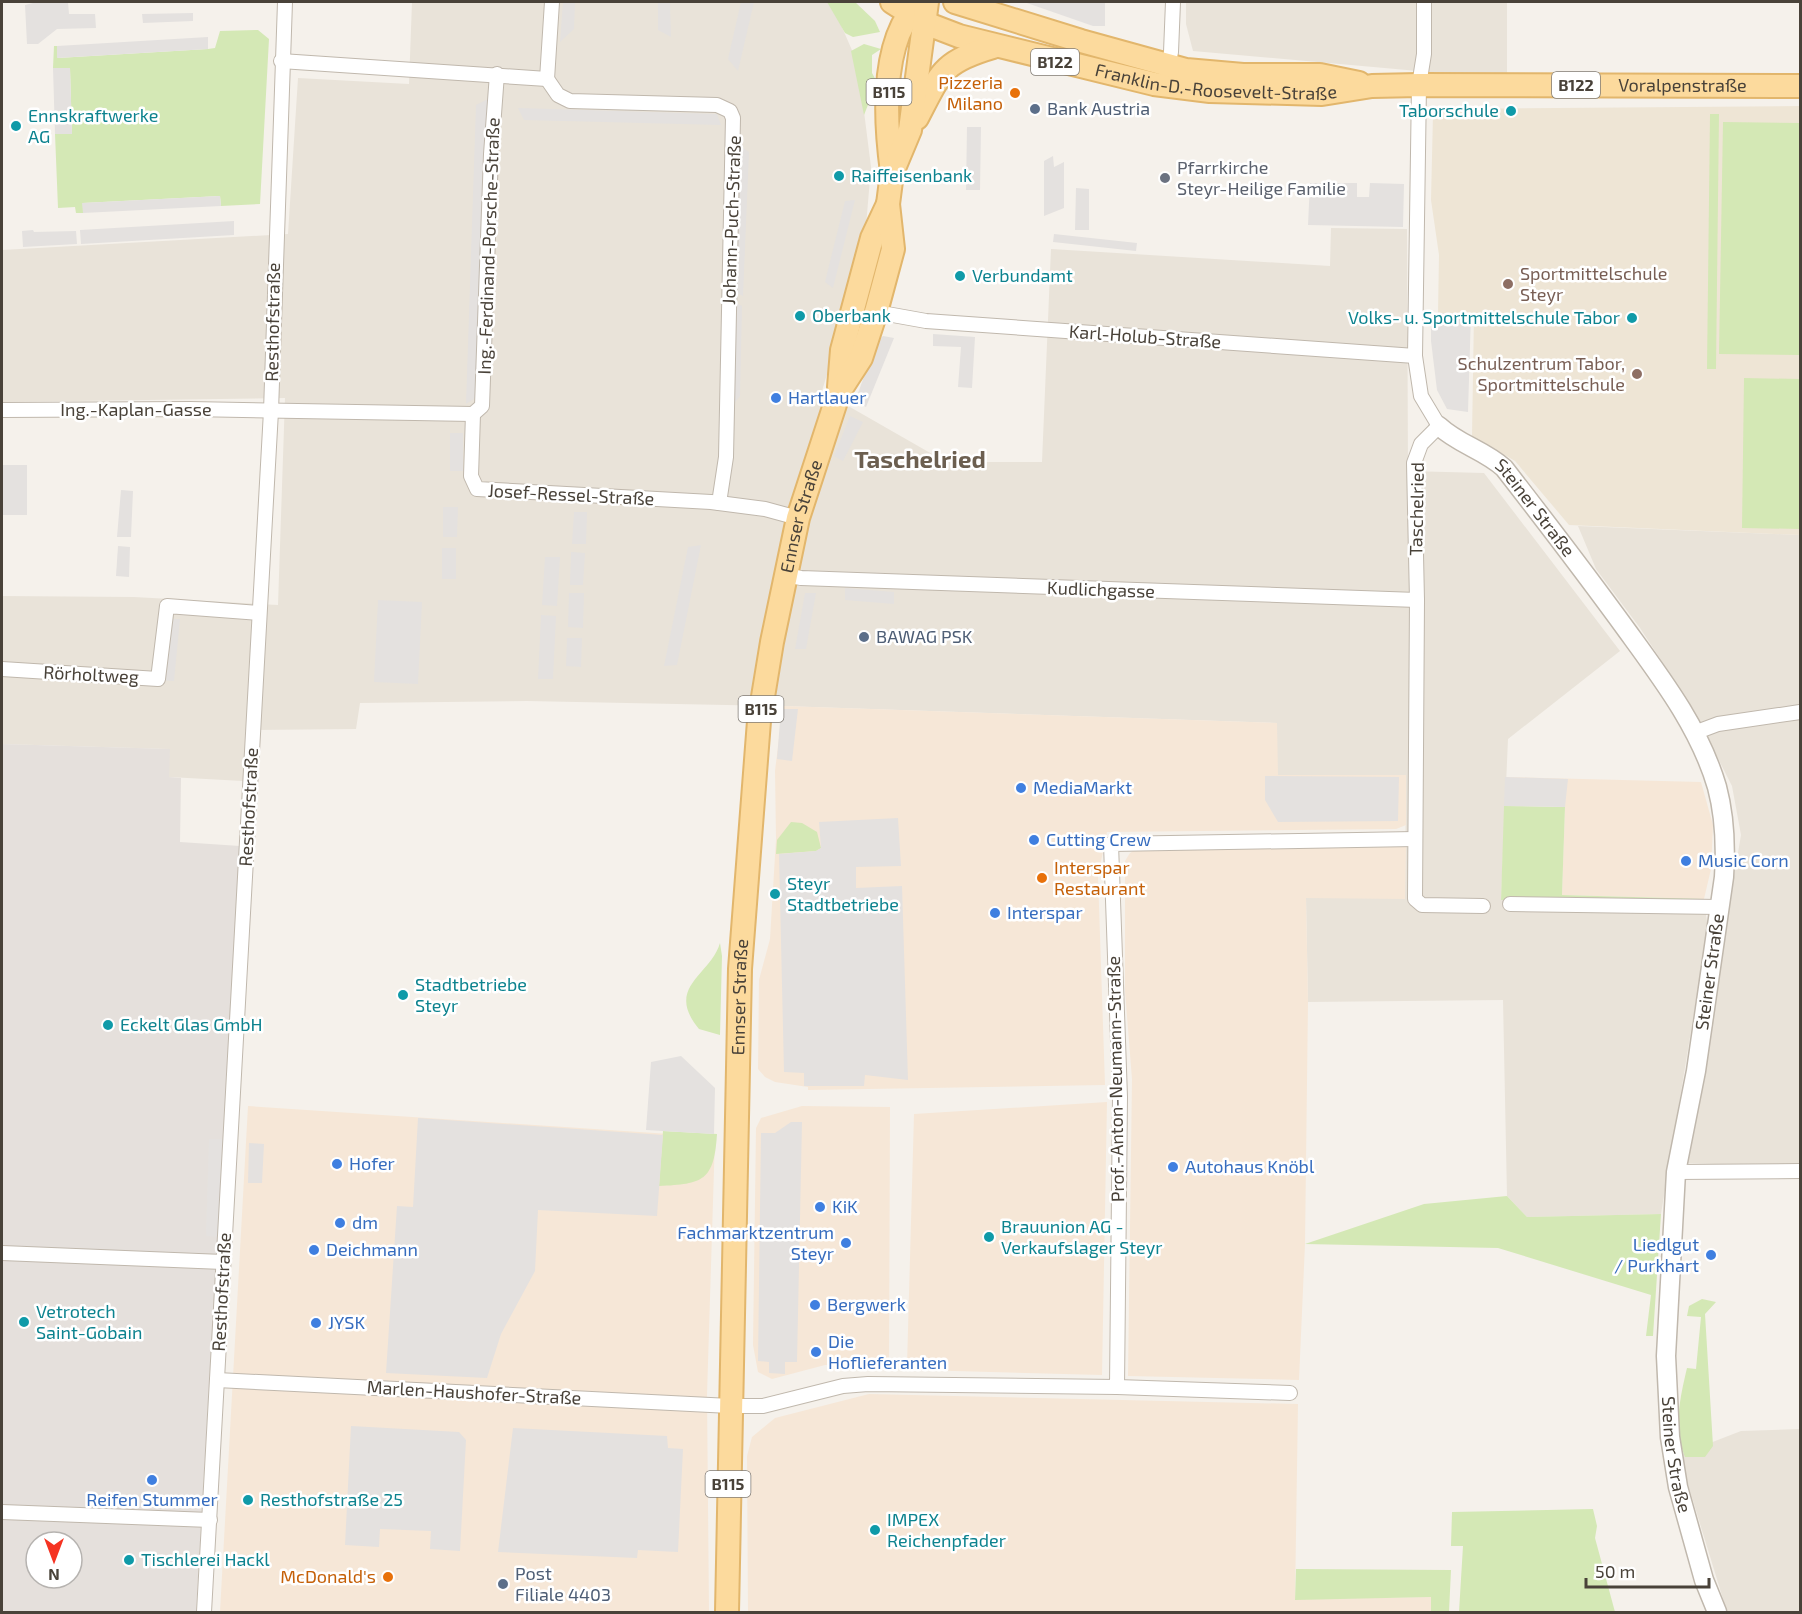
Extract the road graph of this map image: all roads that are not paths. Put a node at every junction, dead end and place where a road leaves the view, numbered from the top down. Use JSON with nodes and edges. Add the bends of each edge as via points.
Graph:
{"nodes":[{"id":1,"x":285,"y":2,"type":"edge"},
{"id":2,"x":552,"y":2,"type":"edge"},
{"id":3,"x":955,"y":2,"type":"edge"},
{"id":4,"x":1173,"y":2,"type":"edge"},
{"id":5,"x":1424,"y":2,"type":"edge"},
{"id":6,"x":914,"y":8,"type":"edge"},
{"id":7,"x":993,"y":47,"type":"junction"},
{"id":8,"x":281,"y":61,"type":"junction"},
{"id":9,"x":1168,"y":66,"type":"junction"},
{"id":10,"x":497,"y":74,"type":"junction"},
{"id":11,"x":548,"y":79,"type":"junction"},
{"id":12,"x":1419,"y":85,"type":"junction"},
{"id":13,"x":1372,"y":86,"type":"junction"},
{"id":14,"x":1800,"y":86,"type":"edge"},
{"id":15,"x":910,"y":130,"type":"junction"},
{"id":16,"x":892,"y":173,"type":"junction"},
{"id":17,"x":888,"y":204,"type":"junction"},
{"id":18,"x":876,"y":312,"type":"junction"},
{"id":19,"x":1414,"y":357,"type":"junction"},
{"id":20,"x":838,"y":392,"type":"junction"},
{"id":21,"x":2,"y":410,"type":"edge"},
{"id":22,"x":271,"y":411,"type":"junction"},
{"id":23,"x":473,"y":414,"type":"junction"},
{"id":24,"x":1439,"y":426,"type":"junction"},
{"id":25,"x":718,"y":503,"type":"junction"},
{"id":26,"x":798,"y":518,"type":"junction"},
{"id":27,"x":785,"y":575,"type":"junction"},
{"id":28,"x":1417,"y":600,"type":"junction"},
{"id":29,"x":259,"y":613,"type":"junction"},
{"id":30,"x":2,"y":669,"type":"edge"},
{"id":31,"x":1800,"y":712,"type":"edge"},
{"id":32,"x":1694,"y":733,"type":"junction"},
{"id":33,"x":1416,"y":839,"type":"junction"},
{"id":34,"x":1510,"y":904,"type":"dead end"},
{"id":35,"x":1483,"y":906,"type":"dead end"},
{"id":36,"x":1719,"y":907,"type":"junction"},
{"id":37,"x":1800,"y":1171,"type":"edge"},
{"id":38,"x":1676,"y":1172,"type":"junction"},
{"id":39,"x":2,"y":1253,"type":"edge"},
{"id":40,"x":223,"y":1262,"type":"junction"},
{"id":41,"x":217,"y":1380,"type":"junction"},
{"id":42,"x":1116,"y":1387,"type":"junction"},
{"id":43,"x":1290,"y":1393,"type":"dead end"},
{"id":44,"x":730,"y":1406,"type":"junction"},
{"id":45,"x":2,"y":1512,"type":"edge"},
{"id":46,"x":210,"y":1520,"type":"junction"},
{"id":47,"x":204,"y":1612,"type":"edge"},
{"id":48,"x":727,"y":1612,"type":"edge"},
{"id":49,"x":1717,"y":1612,"type":"edge"}],
"edges":[{"from":1,"to":8,"type":"street","name":"Resthofstraße"},
{"from":2,"to":11,"type":"street"},
{"from":3,"to":9,"type":"main road","name":"Franklin-D.-Roosevelt-Straße","number":"B122"},
{"from":4,"to":9,"type":"street","name":"Franklin-D.-Roosevelt-Straße"},
{"from":5,"to":12,"type":"street","via":[[1424,54]]},
{"from":6,"to":7,"type":"main road","name":"Franklin-D.-Roosevelt-Straße","number":"B122"},
{"from":6,"to":15,"type":"main road","name":"Ennser Straße","number":"B115"},
{"from":6,"to":16,"type":"main road","name":"Ennser Straße","number":"B115","via":[[896,36],[891,73],[887,128]]},
{"from":7,"to":13,"type":"main road","name":"Franklin-D.-Roosevelt-Straße","number":"B122","via":[[1179,88],[1322,94]]},
{"from":7,"to":15,"type":"main road","via":[[947,66]]},
{"from":8,"to":10,"type":"street"},
{"from":8,"to":22,"type":"street","name":"Resthofstraße"},
{"from":9,"to":13,"type":"main road","name":"Franklin-D.-Roosevelt-Straße","number":"B122","via":[[1205,73],[1320,75]]},
{"from":10,"to":11,"type":"street"},
{"from":10,"to":23,"type":"street","name":"Ing.-Ferdinand-Porsche-Straße","via":[[482,406]]},
{"from":11,"to":25,"type":"street","name":"Johann-Puch-Straße","via":[[558,95],[570,101],[717,105],[730,111],[733,118],[726,457]]},
{"from":12,"to":13,"type":"main road","name":"Franklin-D.-Roosevelt-Straße","number":"B122"},
{"from":12,"to":14,"type":"main road","name":"Voralpenstraße","number":"B122"},
{"from":12,"to":19,"type":"street"},
{"from":15,"to":16,"type":"main road","name":"Ennser Straße","number":"B115"},
{"from":16,"to":17,"type":"main road","name":"Ennser Straße","number":"B115"},
{"from":17,"to":18,"type":"main road","name":"Ennser Straße","number":"B115","via":[[893,249]]},
{"from":17,"to":20,"type":"main road","name":"Ennser Straße","number":"B115","via":[[872,238],[842,350]]},
{"from":18,"to":19,"type":"street","name":"Karl-Holub-Straße","via":[[909,320]]},
{"from":18,"to":20,"type":"main road","name":"Ennser Straße","number":"B115","via":[[861,358]]},
{"from":19,"to":24,"type":"street","via":[[1421,396]]},
{"from":20,"to":26,"type":"main road","name":"Ennser Straße","number":"B115"},
{"from":21,"to":22,"type":"street","name":"Ing.-Kaplan-Gasse"},
{"from":22,"to":23,"type":"street"},
{"from":22,"to":29,"type":"street","name":"Resthofstraße"},
{"from":23,"to":25,"type":"street","name":"Josef-Ressel-Straße","via":[[471,476],[477,489]]},
{"from":24,"to":28,"type":"street","name":"Taschelried","via":[[1421,444],[1414,463]]},
{"from":24,"to":32,"type":"street","name":"Steiner Straße","via":[[1504,468],[1638,646]]},
{"from":25,"to":26,"type":"street","name":"Josef-Ressel-Straße"},
{"from":26,"to":27,"type":"main road","name":"Ennser Straße","number":"B115"},
{"from":27,"to":28,"type":"street","name":"Kudlichgasse"},
{"from":27,"to":44,"type":"main road","name":"Ennser Straße","number":"B115","via":[[759,721],[750,812],[740,969]]},
{"from":28,"to":33,"type":"street","name":"Taschelried"},
{"from":29,"to":30,"type":"street","name":"Rörholtweg","via":[[167,606],[158,679]]},
{"from":29,"to":40,"type":"street","name":"Resthofstraße"},
{"from":31,"to":32,"type":"street","via":[[1718,724]]},
{"from":32,"to":36,"type":"street","name":"Steiner Straße","via":[[1709,764],[1722,809],[1726,851]]},
{"from":33,"to":35,"type":"street","name":"Taschelried","via":[[1417,903]]},
{"from":33,"to":42,"type":"street","name":"Prof.-Anton-Neumann-Straße","via":[[1111,844],[1120,1097]]},
{"from":34,"to":36,"type":"street"},
{"from":36,"to":38,"type":"street","name":"Steiner Straße","via":[[1696,1071]]},
{"from":37,"to":38,"type":"street"},
{"from":38,"to":49,"type":"street","name":"Steiner Straße","via":[[1666,1356],[1670,1437],[1686,1518]]},
{"from":39,"to":40,"type":"street"},
{"from":40,"to":41,"type":"street","name":"Resthofstraße"},
{"from":41,"to":44,"type":"street","name":"Marlen-Haushofer-Straße"},
{"from":41,"to":46,"type":"street","name":"Resthofstraße"},
{"from":42,"to":43,"type":"street"},
{"from":42,"to":44,"type":"street","via":[[868,1384],[843,1386],[762,1406]]},
{"from":44,"to":48,"type":"main road","name":"Ennser Straße","number":"B115"},
{"from":45,"to":46,"type":"street"},
{"from":46,"to":47,"type":"street","name":"Resthofstraße"}]}
